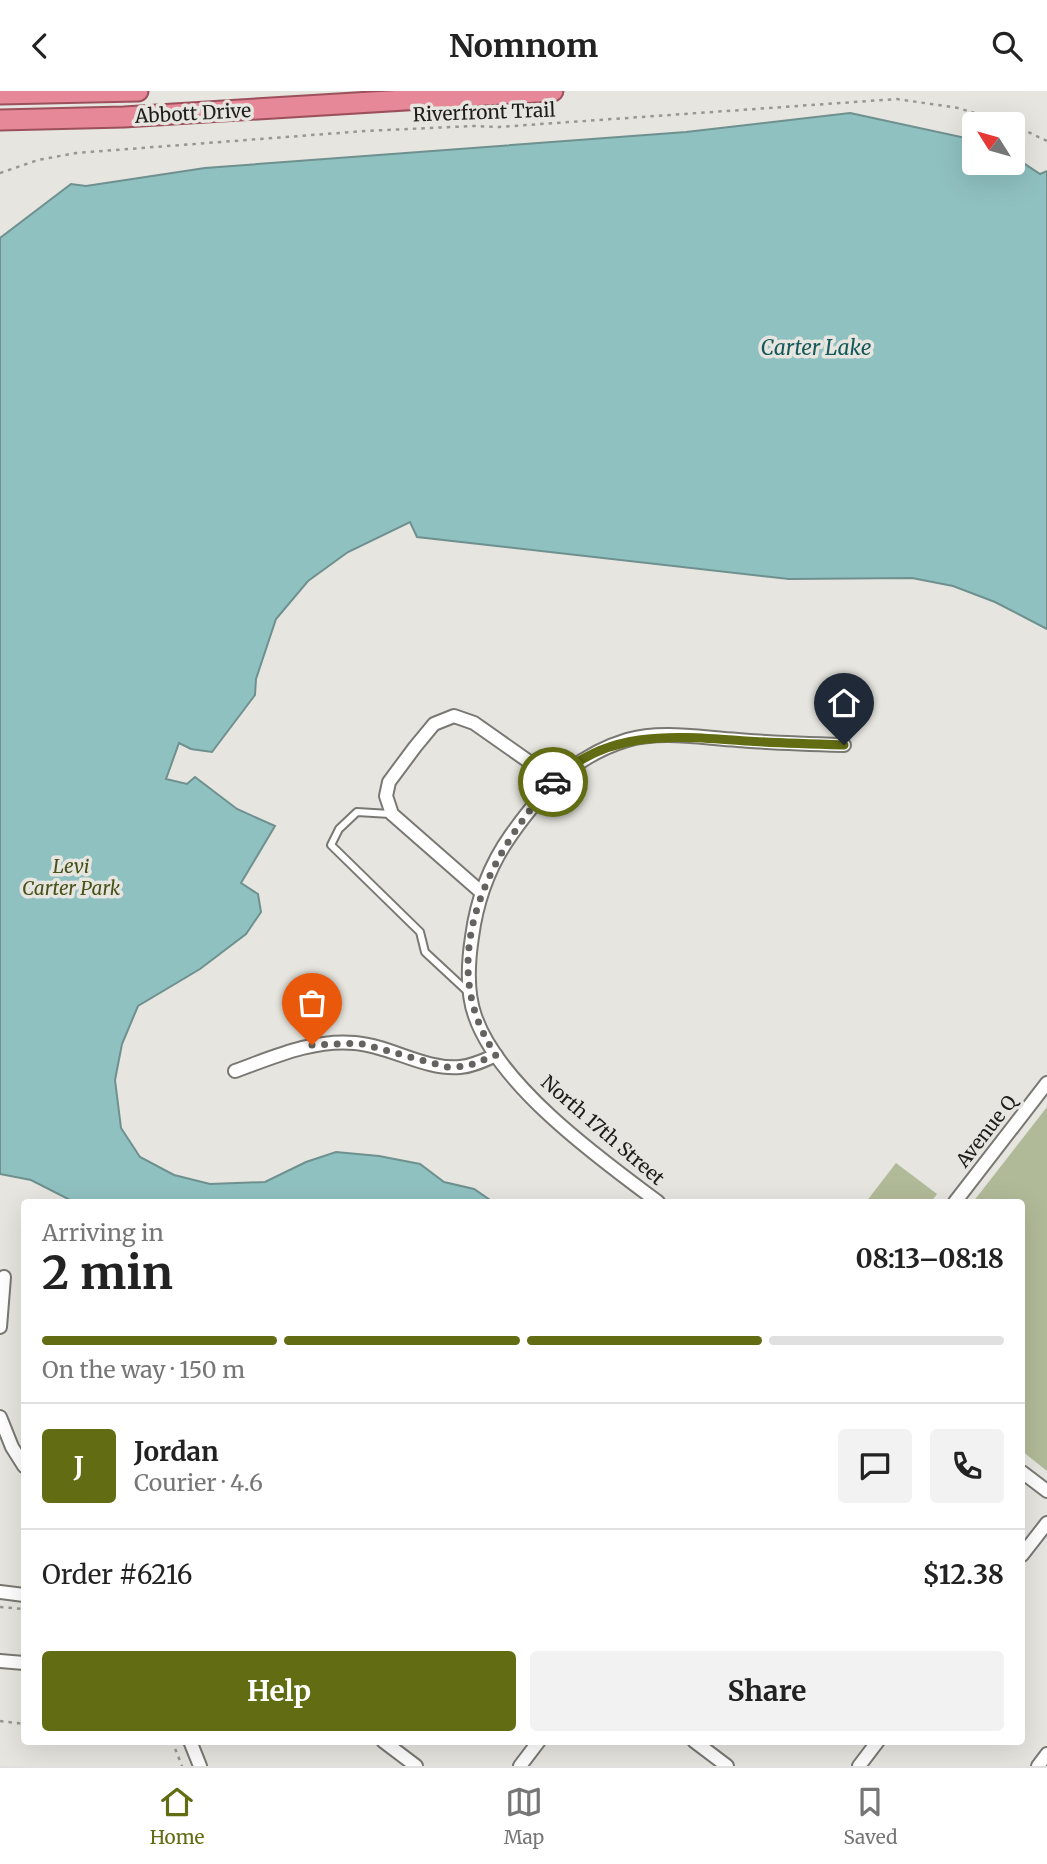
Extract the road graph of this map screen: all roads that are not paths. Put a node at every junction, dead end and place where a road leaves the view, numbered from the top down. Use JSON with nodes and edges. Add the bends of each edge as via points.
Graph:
{"nodes":[{"id":1,"x":138,"y":91,"type":"edge"},
{"id":2,"x":553,"y":91,"type":"edge"},
{"id":3,"x":469,"y":93,"type":"edge"},
{"id":4,"x":0,"y":94,"type":"edge"},
{"id":5,"x":0,"y":120,"type":"edge"},
{"id":6,"x":844,"y":745,"type":"dead end"},
{"id":7,"x":555,"y":780,"type":"junction"},
{"id":8,"x":392,"y":814,"type":"junction"},
{"id":9,"x":481,"y":892,"type":"junction"},
{"id":10,"x":470,"y":993,"type":"junction"},
{"id":11,"x":496,"y":1055,"type":"junction"},
{"id":12,"x":235,"y":1071,"type":"dead end"},
{"id":13,"x":1047,"y":1083,"type":"edge"},
{"id":14,"x":654,"y":1199,"type":"edge"},
{"id":15,"x":957,"y":1199,"type":"edge"},
{"id":16,"x":4,"y":1277,"type":"dead end"},
{"id":17,"x":0,"y":1327,"type":"edge"},
{"id":18,"x":0,"y":1417,"type":"edge"},
{"id":19,"x":21,"y":1461,"type":"edge"},
{"id":20,"x":1025,"y":1474,"type":"edge"},
{"id":21,"x":1047,"y":1491,"type":"edge"},
{"id":22,"x":1047,"y":1523,"type":"edge"},
{"id":23,"x":1025,"y":1551,"type":"edge"},
{"id":24,"x":0,"y":1592,"type":"edge"},
{"id":25,"x":21,"y":1595,"type":"edge"},
{"id":26,"x":0,"y":1661,"type":"edge"},
{"id":27,"x":21,"y":1663,"type":"edge"},
{"id":28,"x":192,"y":1745,"type":"edge"},
{"id":29,"x":388,"y":1745,"type":"edge"},
{"id":30,"x":536,"y":1745,"type":"edge"},
{"id":31,"x":875,"y":1745,"type":"edge"},
{"id":32,"x":709,"y":1746,"type":"edge"},
{"id":33,"x":1047,"y":1754,"type":"edge"},
{"id":34,"x":201,"y":1766,"type":"edge"},
{"id":35,"x":416,"y":1766,"type":"edge"},
{"id":36,"x":520,"y":1766,"type":"edge"},
{"id":37,"x":727,"y":1766,"type":"edge"},
{"id":38,"x":859,"y":1766,"type":"edge"},
{"id":39,"x":1038,"y":1766,"type":"edge"}],
"edges":[{"from":1,"to":4,"type":"highway","name":"Abbott Drive"},
{"from":2,"to":3,"type":"highway","name":"Abbott Drive"},
{"from":3,"to":5,"type":"highway","name":"Abbott Drive","via":[[124,117]]},
{"from":6,"to":7,"type":"street","name":"North 17th Street","via":[[651,736],[599,750]]},
{"from":7,"to":8,"type":"street","via":[[467,718],[444,718],[389,782],[386,796]]},
{"from":7,"to":9,"type":"street","name":"North 17th Street","via":[[507,841]]},
{"from":8,"to":9,"type":"street"},
{"from":8,"to":10,"type":"lane","via":[[358,812],[339,829],[331,845],[421,932],[425,952]]},
{"from":9,"to":10,"type":"street","name":"North 17th Street","via":[[470,948]]},
{"from":10,"to":11,"type":"street","name":"North 17th Street","via":[[475,1017]]},
{"from":11,"to":12,"type":"street","via":[[468,1066],[447,1067],[359,1043],[334,1042]]},
{"from":11,"to":14,"type":"street","name":"North 17th Street","via":[[549,1114]]},
{"from":13,"to":15,"type":"street","name":"Avenue Q"},
{"from":16,"to":17,"type":"street"},
{"from":18,"to":19,"type":"street"},
{"from":20,"to":21,"type":"street"},
{"from":22,"to":23,"type":"street"},
{"from":24,"to":25,"type":"street"},
{"from":26,"to":27,"type":"street"},
{"from":28,"to":34,"type":"street"},
{"from":29,"to":35,"type":"street"},
{"from":30,"to":36,"type":"street"},
{"from":31,"to":38,"type":"street"},
{"from":32,"to":37,"type":"street"},
{"from":33,"to":39,"type":"street"}]}
